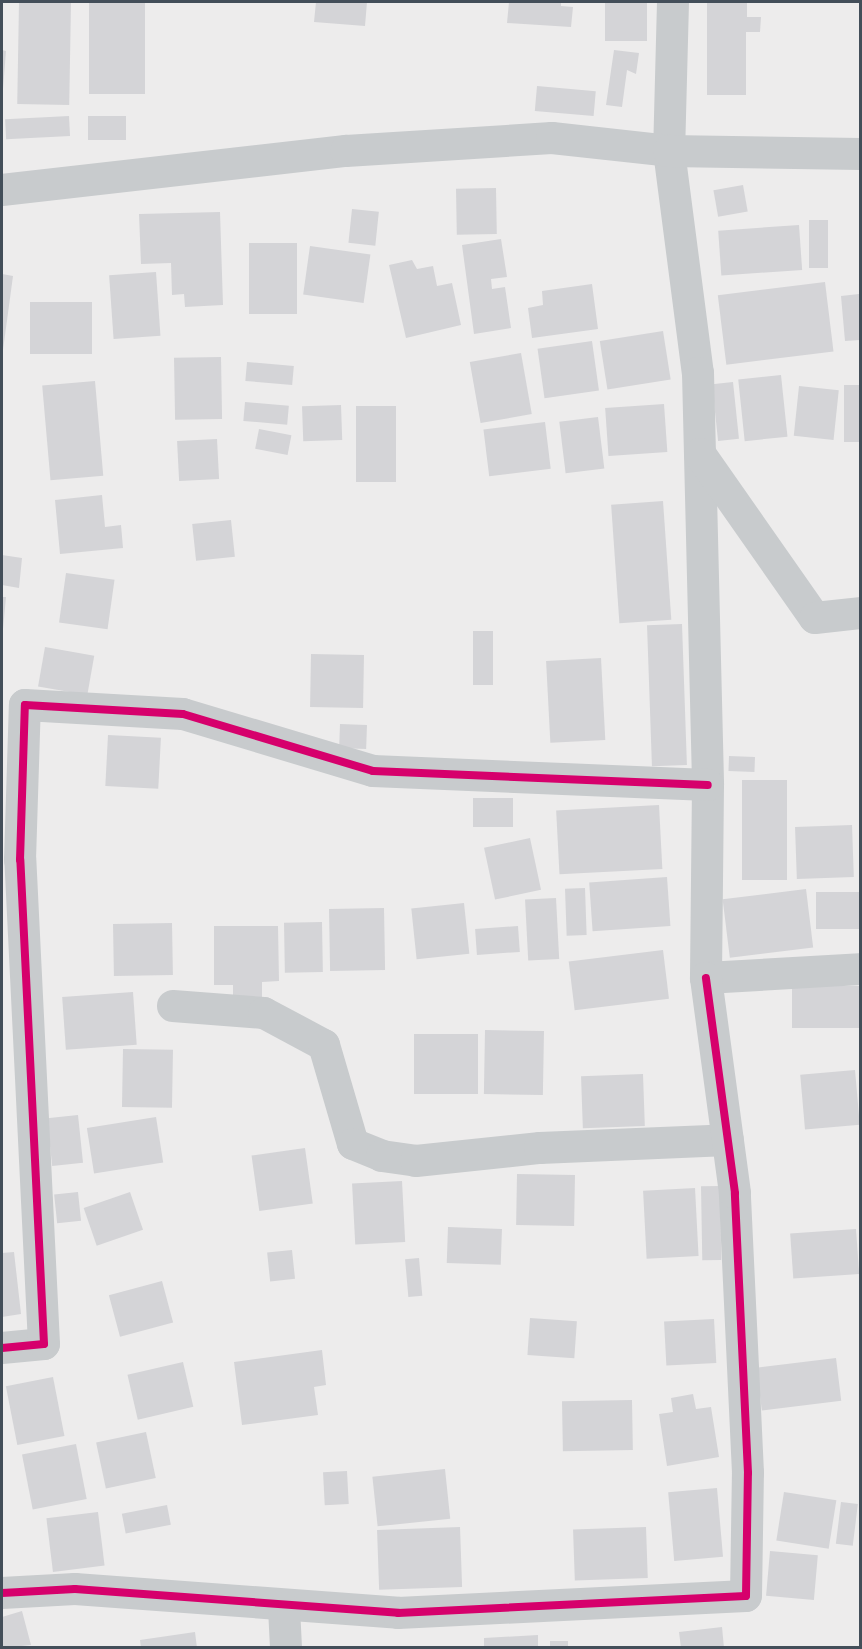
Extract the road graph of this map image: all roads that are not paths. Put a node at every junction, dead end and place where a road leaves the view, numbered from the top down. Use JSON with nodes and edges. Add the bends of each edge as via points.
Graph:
{"nodes":[{"id":1,"x":673,"y":2,"type":"edge"},
{"id":2,"x":669,"y":151,"type":"junction"},
{"id":3,"x":861,"y":154,"type":"edge"},
{"id":4,"x":2,"y":190,"type":"edge"},
{"id":5,"x":699,"y":454,"type":"junction"},
{"id":6,"x":861,"y":613,"type":"edge"},
{"id":7,"x":708,"y":785,"type":"junction"},
{"id":8,"x":861,"y":969,"type":"edge"},
{"id":9,"x":706,"y":978,"type":"junction"},
{"id":10,"x":173,"y":1006,"type":"dead end"},
{"id":11,"x":728,"y":1140,"type":"junction"},
{"id":12,"x":2,"y":1348,"type":"edge"},
{"id":13,"x":2,"y":1593,"type":"edge"},
{"id":14,"x":284,"y":1608,"type":"junction"},
{"id":15,"x":286,"y":1647,"type":"edge"}],
"edges":[{"from":1,"to":2,"type":"street"},
{"from":2,"to":3,"type":"street"},
{"from":2,"to":4,"type":"street","via":[[552,138],[346,151]]},
{"from":2,"to":5,"type":"street","via":[[691,296]]},
{"from":5,"to":6,"type":"street","via":[[815,618]]},
{"from":5,"to":7,"type":"street"},
{"from":7,"to":9,"type":"street"},
{"from":7,"to":12,"type":"street","via":[[373,771],[183,714],[25,705],[20,860],[44,1344]]},
{"from":8,"to":9,"type":"street"},
{"from":9,"to":11,"type":"street"},
{"from":10,"to":11,"type":"street","via":[[264,1013],[324,1045],[353,1144],[382,1156],[416,1161],[540,1148]]},
{"from":11,"to":14,"type":"street","via":[[748,1462],[746,1596],[398,1613]]},
{"from":13,"to":14,"type":"street","via":[[75,1588]]},
{"from":14,"to":15,"type":"street"}]}
